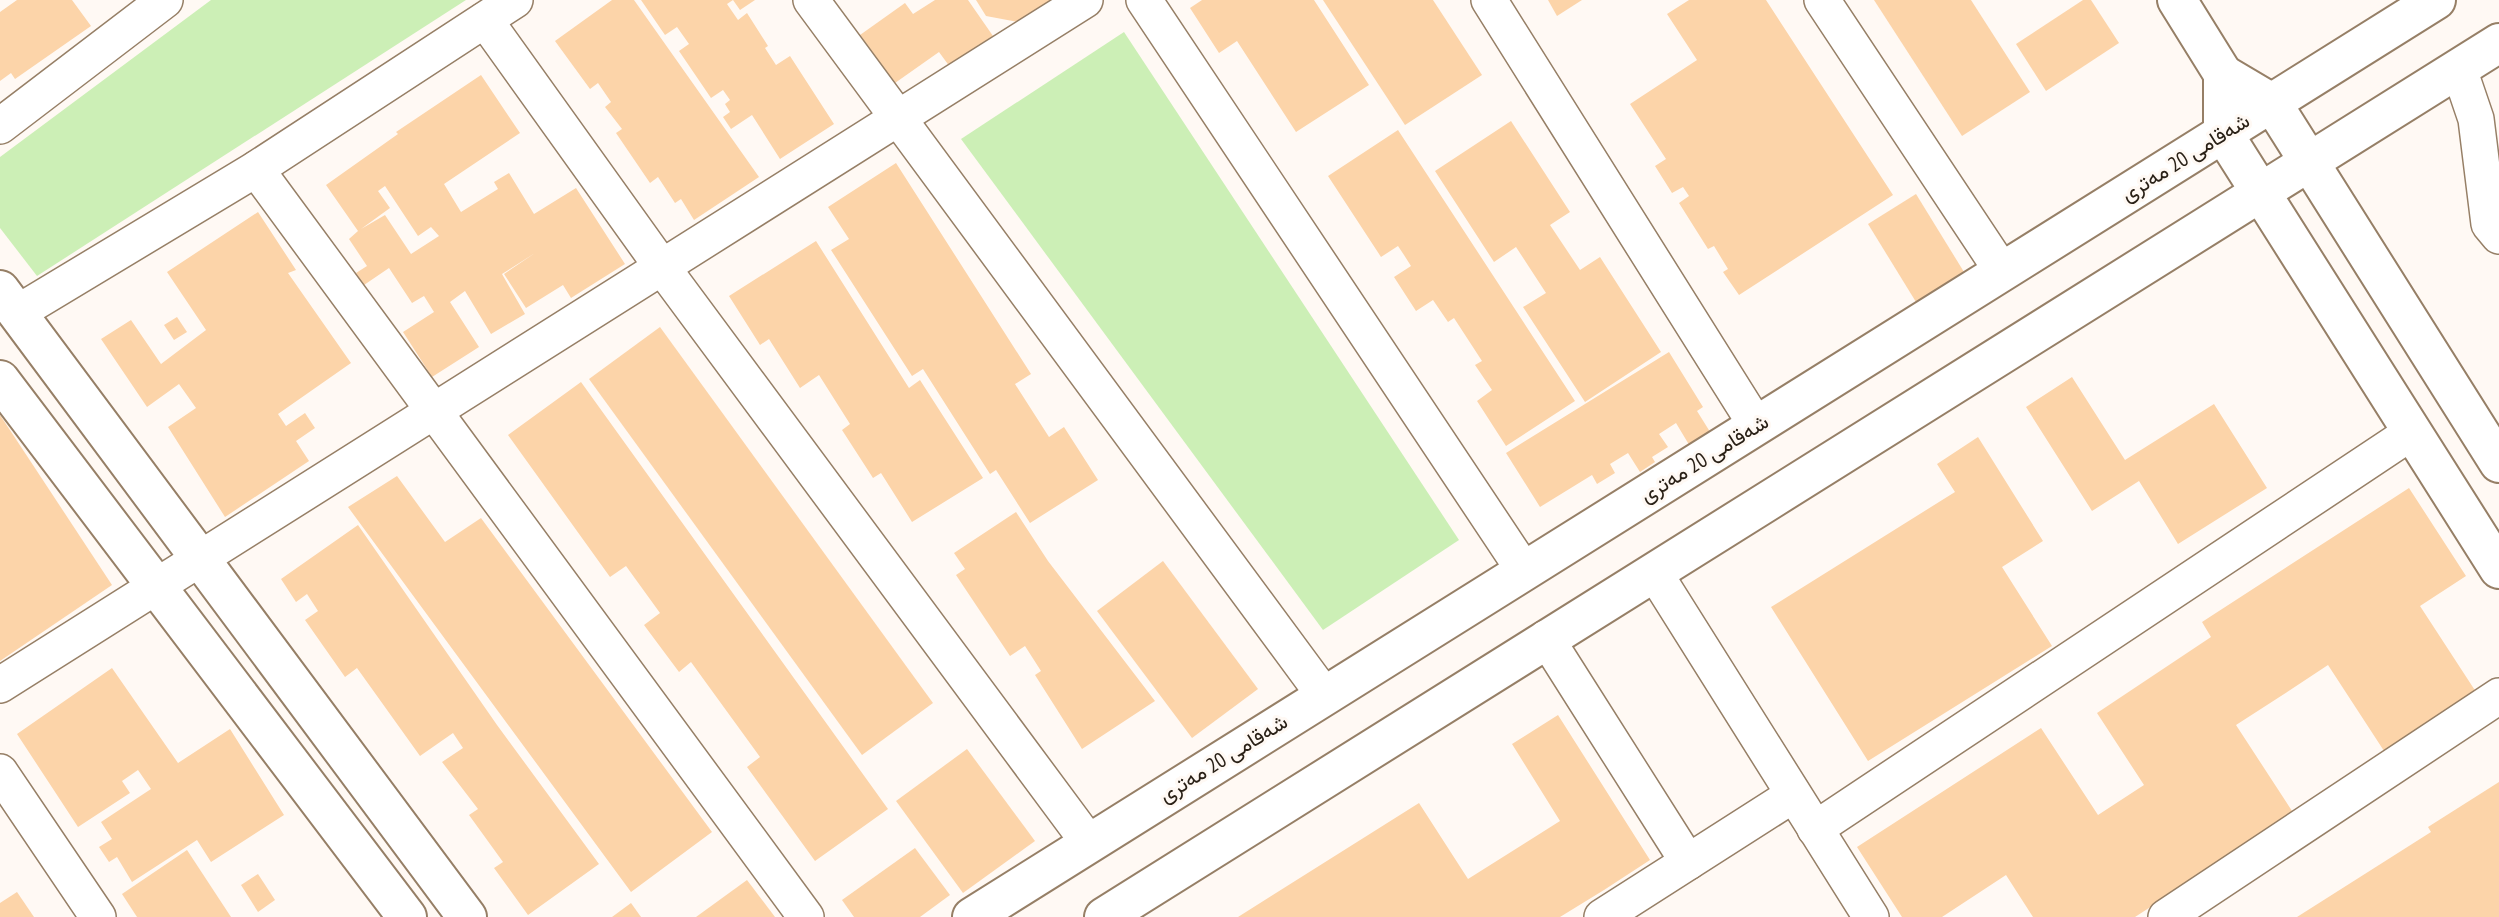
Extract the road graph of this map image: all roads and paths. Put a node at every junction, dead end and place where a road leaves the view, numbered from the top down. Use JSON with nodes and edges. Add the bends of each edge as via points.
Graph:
{"nodes":[{"id":1,"x":165,"y":0,"type":"edge"},
{"id":2,"x":515,"y":0,"type":"edge"},
{"id":3,"x":811,"y":0,"type":"edge"},
{"id":4,"x":1085,"y":0,"type":"edge"},
{"id":5,"x":1144,"y":0,"type":"edge"},
{"id":6,"x":1489,"y":0,"type":"edge"},
{"id":7,"x":1822,"y":0,"type":"edge"},
{"id":8,"x":2176,"y":0,"type":"edge"},
{"id":9,"x":2437,"y":0,"type":"edge"},
{"id":10,"x":122,"y":13,"type":"edge"},
{"id":11,"x":485,"y":20,"type":"junction"},
{"id":12,"x":2499,"y":43,"type":"edge"},
{"id":13,"x":2459,"y":68,"type":"junction"},
{"id":14,"x":2223,"y":74,"type":"junction"},
{"id":15,"x":2272,"y":103,"type":"junction"},
{"id":16,"x":898,"y":118,"type":"junction"},
{"id":17,"x":0,"y":126,"type":"edge"},
{"id":18,"x":2224,"y":133,"type":"junction"},
{"id":19,"x":2311,"y":161,"type":"junction"},
{"id":20,"x":256,"y":169,"type":"junction"},
{"id":21,"x":2260,"y":192,"type":"junction"},
{"id":22,"x":2499,"y":236,"type":"edge"},
{"id":23,"x":662,"y":267,"type":"junction"},
{"id":24,"x":2002,"y":271,"type":"junction"},
{"id":25,"x":8,"y":301,"type":"edge"},
{"id":26,"x":0,"y":380,"type":"edge"},
{"id":27,"x":434,"y":411,"type":"junction"},
{"id":28,"x":1756,"y":425,"type":"junction"},
{"id":29,"x":2412,"y":432,"type":"junction"},
{"id":30,"x":2499,"y":463,"type":"edge"},
{"id":31,"x":200,"y":559,"type":"junction"},
{"id":32,"x":1523,"y":569,"type":"junction"},
{"id":33,"x":2499,"y":569,"type":"edge"},
{"id":34,"x":1654,"y":572,"type":"junction"},
{"id":35,"x":158,"y":586,"type":"junction"},
{"id":36,"x":1546,"y":639,"type":"junction"},
{"id":37,"x":0,"y":685,"type":"edge"},
{"id":38,"x":1324,"y":695,"type":"junction"},
{"id":39,"x":2499,"y":696,"type":"edge"},
{"id":40,"x":0,"y":772,"type":"edge"},
{"id":41,"x":1793,"y":794,"type":"junction"},
{"id":42,"x":1815,"y":829,"type":"junction"},
{"id":43,"x":1089,"y":843,"type":"junction"},
{"id":44,"x":1688,"y":862,"type":"junction"},
{"id":45,"x":98,"y":917,"type":"edge"},
{"id":46,"x":407,"y":917,"type":"edge"},
{"id":47,"x":467,"y":917,"type":"edge"},
{"id":48,"x":806,"y":917,"type":"edge"},
{"id":49,"x":972,"y":917,"type":"edge"},
{"id":50,"x":1104,"y":917,"type":"edge"},
{"id":51,"x":1602,"y":917,"type":"edge"},
{"id":52,"x":1871,"y":917,"type":"edge"},
{"id":53,"x":2166,"y":917,"type":"edge"}],
"edges":[{"from":1,"to":10,"type":"street"},
{"from":2,"to":11,"type":"street"},
{"from":3,"to":16,"type":"street"},
{"from":4,"to":16,"type":"street"},
{"from":5,"to":32,"type":"street"},
{"from":6,"to":28,"type":"street"},
{"from":7,"to":24,"type":"street"},
{"from":8,"to":14,"type":"main road"},
{"from":9,"to":15,"type":"main road","name":"شەقامی 20 مەتری"},
{"from":10,"to":17,"type":"street"},
{"from":11,"to":20,"type":"street"},
{"from":11,"to":23,"type":"street"},
{"from":12,"to":13,"type":"main road"},
{"from":13,"to":19,"type":"main road"},
{"from":13,"to":22,"type":"street","via":[[2476,119],[2489,224]]},
{"from":14,"to":15,"type":"main road"},
{"from":14,"to":18,"type":"main road"},
{"from":15,"to":18,"type":"main road","name":"شەقامی 20 مەتری"},
{"from":15,"to":19,"type":"main road"},
{"from":16,"to":23,"type":"street"},
{"from":16,"to":38,"type":"street"},
{"from":18,"to":21,"type":"main road"},
{"from":18,"to":24,"type":"main road","name":"شەقامی 20 مەتری"},
{"from":19,"to":21,"type":"main road"},
{"from":19,"to":30,"type":"main road"},
{"from":20,"to":25,"type":"street"},
{"from":20,"to":27,"type":"street"},
{"from":21,"to":29,"type":"main road"},
{"from":21,"to":34,"type":"main road"},
{"from":23,"to":27,"type":"street"},
{"from":23,"to":43,"type":"street"},
{"from":24,"to":28,"type":"main road","name":"شەقامی 20 مەتری"},
{"from":25,"to":31,"type":"main road"},
{"from":26,"to":35,"type":"main road"},
{"from":27,"to":31,"type":"street"},
{"from":27,"to":48,"type":"street"},
{"from":28,"to":32,"type":"main road","name":"شەقامی 20 مەتری"},
{"from":29,"to":33,"type":"main road"},
{"from":29,"to":42,"type":"street"},
{"from":31,"to":35,"type":"street"},
{"from":31,"to":47,"type":"main road"},
{"from":32,"to":38,"type":"main road","name":"شەقامی 20 مەتری"},
{"from":34,"to":36,"type":"main road"},
{"from":34,"to":41,"type":"street"},
{"from":35,"to":37,"type":"street"},
{"from":35,"to":46,"type":"main road"},
{"from":36,"to":44,"type":"street"},
{"from":36,"to":50,"type":"main road"},
{"from":38,"to":43,"type":"main road","name":"شەقامی 20 مەتری"},
{"from":39,"to":53,"type":"street"},
{"from":40,"to":45,"type":"street"},
{"from":41,"to":42,"type":"street"},
{"from":41,"to":44,"type":"street"},
{"from":42,"to":52,"type":"street"},
{"from":43,"to":49,"type":"main road","name":"شەقامی 20 مەتری"},
{"from":44,"to":51,"type":"street"}]}
